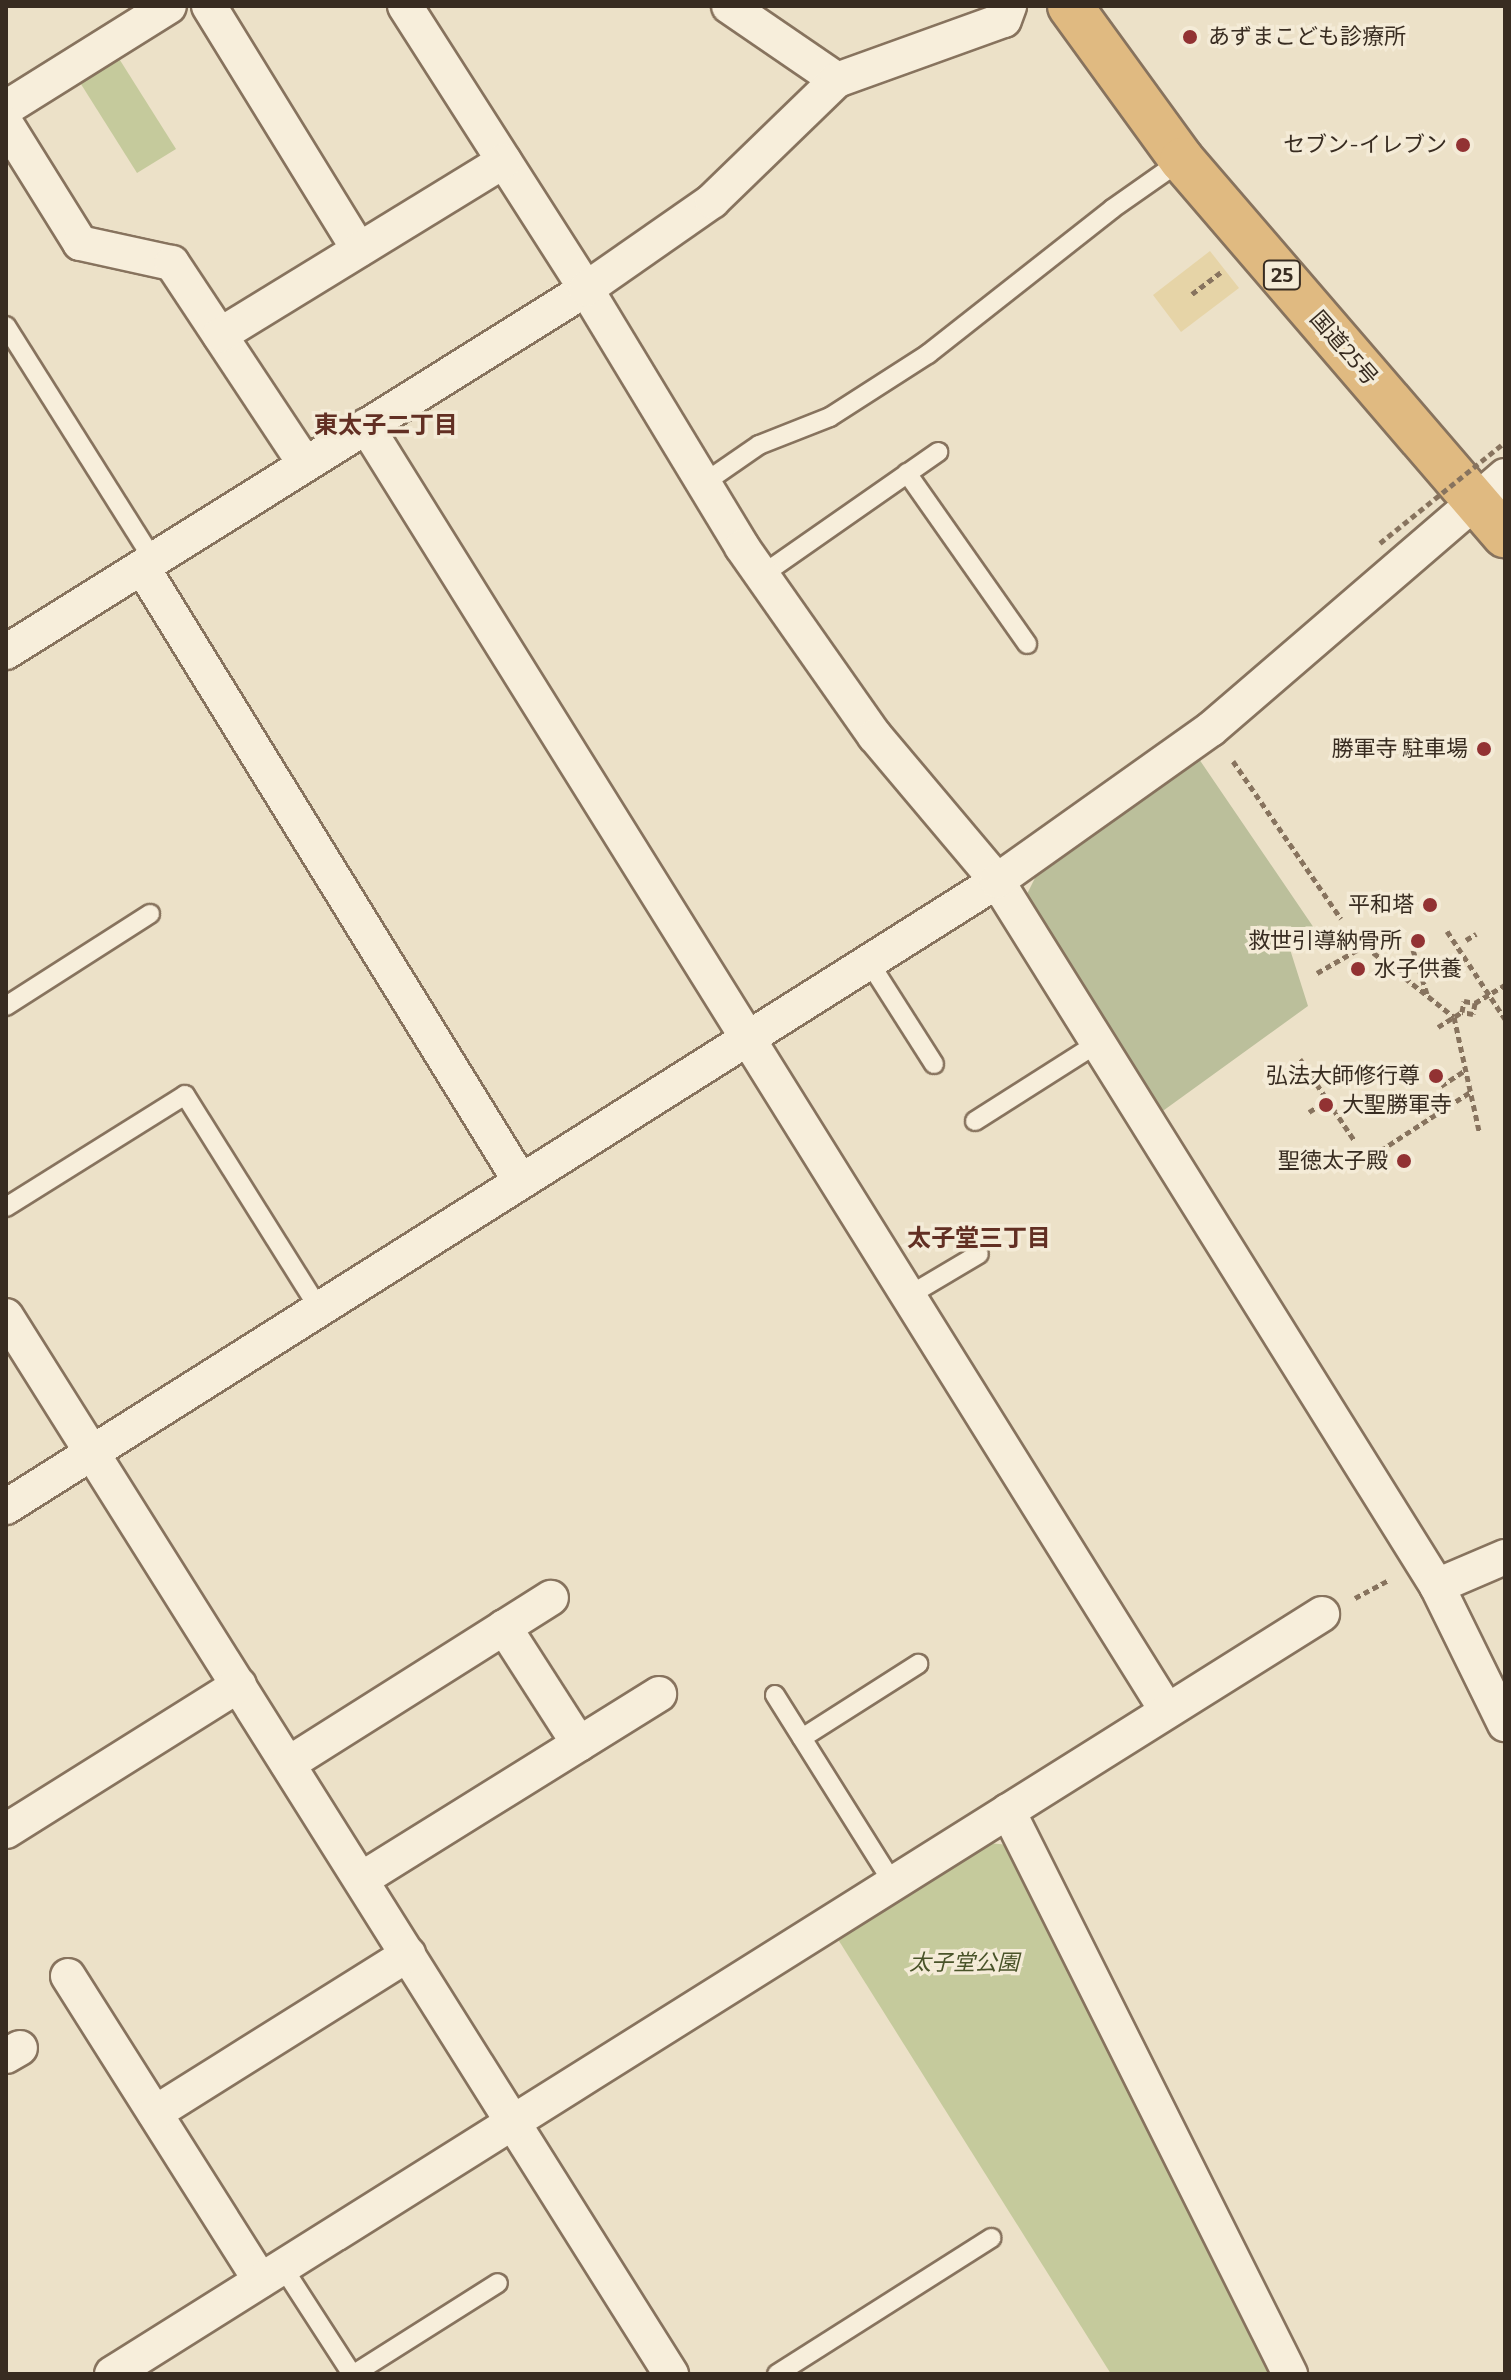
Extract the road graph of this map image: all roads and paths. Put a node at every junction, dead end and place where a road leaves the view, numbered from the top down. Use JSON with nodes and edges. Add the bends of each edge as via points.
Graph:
{"nodes":[{"id":1,"x":169,"y":6,"type":"edge"},
{"id":2,"x":209,"y":6,"type":"edge"},
{"id":3,"x":405,"y":6,"type":"edge"},
{"id":4,"x":729,"y":6,"type":"edge"},
{"id":5,"x":1009,"y":6,"type":"edge"},
{"id":6,"x":1070,"y":6,"type":"edge"},
{"id":7,"x":837,"y":80,"type":"junction"},
{"id":8,"x":6,"y":108,"type":"edge"},
{"id":9,"x":6,"y":124,"type":"edge"},
{"id":10,"x":1182,"y":160,"type":"junction"},
{"id":11,"x":504,"y":161,"type":"junction"},
{"id":12,"x":359,"y":250,"type":"junction"},
{"id":13,"x":1221,"y":272,"type":"dead end"},
{"id":14,"x":586,"y":289,"type":"junction"},
{"id":15,"x":1192,"y":294,"type":"dead end"},
{"id":16,"x":6,"y":326,"type":"edge"},
{"id":17,"x":220,"y":335,"type":"junction"},
{"id":18,"x":366,"y":426,"type":"junction"},
{"id":19,"x":1505,"y":442,"type":"edge"},
{"id":20,"x":938,"y":452,"type":"dead end"},
{"id":21,"x":305,"y":464,"type":"junction"},
{"id":22,"x":907,"y":473,"type":"junction"},
{"id":23,"x":704,"y":483,"type":"junction"},
{"id":24,"x":1491,"y":489,"type":"edge"},
{"id":25,"x":1505,"y":535,"type":"edge"},
{"id":26,"x":1380,"y":543,"type":"dead end"},
{"id":27,"x":148,"y":563,"type":"junction"},
{"id":28,"x":762,"y":575,"type":"junction"},
{"id":29,"x":1027,"y":644,"type":"dead end"},
{"id":30,"x":6,"y":652,"type":"edge"},
{"id":31,"x":1211,"y":729,"type":"junction"},
{"id":32,"x":997,"y":881,"type":"junction"},
{"id":33,"x":150,"y":914,"type":"dead end"},
{"id":34,"x":1341,"y":919,"type":"dead end"},
{"id":35,"x":1447,"y":931,"type":"dead end"},
{"id":36,"x":1350,"y":934,"type":"dead end"},
{"id":37,"x":1476,"y":934,"type":"dead end"},
{"id":38,"x":1466,"y":940,"type":"dead end"},
{"id":39,"x":1364,"y":945,"type":"junction"},
{"id":40,"x":1413,"y":950,"type":"dead end"},
{"id":41,"x":869,"y":962,"type":"junction"},
{"id":42,"x":1317,"y":973,"type":"dead end"},
{"id":43,"x":1505,"y":985,"type":"edge"},
{"id":44,"x":1489,"y":995,"type":"junction"},
{"id":45,"x":1428,"y":996,"type":"junction"},
{"id":46,"x":1475,"y":1003,"type":"junction"},
{"id":47,"x":6,"y":1006,"type":"edge"},
{"id":48,"x":1462,"y":1012,"type":"junction"},
{"id":49,"x":1454,"y":1017,"type":"junction"},
{"id":50,"x":1505,"y":1019,"type":"edge"},
{"id":51,"x":1438,"y":1027,"type":"dead end"},
{"id":52,"x":751,"y":1037,"type":"junction"},
{"id":53,"x":1098,"y":1043,"type":"junction"},
{"id":54,"x":1300,"y":1059,"type":"dead end"},
{"id":55,"x":934,"y":1064,"type":"dead end"},
{"id":56,"x":1466,"y":1070,"type":"junction"},
{"id":57,"x":1441,"y":1086,"type":"dead end"},
{"id":58,"x":1470,"y":1092,"type":"junction"},
{"id":59,"x":1328,"y":1100,"type":"junction"},
{"id":60,"x":1309,"y":1112,"type":"dead end"},
{"id":61,"x":975,"y":1121,"type":"dead end"},
{"id":62,"x":1479,"y":1131,"type":"dead end"},
{"id":63,"x":1354,"y":1140,"type":"dead end"},
{"id":64,"x":1372,"y":1156,"type":"dead end"},
{"id":65,"x":521,"y":1182,"type":"junction"},
{"id":66,"x":6,"y":1207,"type":"edge"},
{"id":67,"x":979,"y":1254,"type":"dead end"},
{"id":68,"x":910,"y":1295,"type":"junction"},
{"id":69,"x":320,"y":1310,"type":"junction"},
{"id":70,"x":6,"y":1316,"type":"edge"},
{"id":71,"x":93,"y":1453,"type":"junction"},
{"id":72,"x":6,"y":1507,"type":"edge"},
{"id":73,"x":1505,"y":1557,"type":"edge"},
{"id":74,"x":1430,"y":1575,"type":"junction"},
{"id":75,"x":551,"y":1598,"type":"dead end"},
{"id":76,"x":1322,"y":1614,"type":"joint"},
{"id":77,"x":504,"y":1627,"type":"junction"},
{"id":78,"x":918,"y":1664,"type":"dead end"},
{"id":79,"x":239,"y":1685,"type":"junction"},
{"id":80,"x":659,"y":1694,"type":"dead end"},
{"id":81,"x":775,"y":1695,"type":"dead end"},
{"id":82,"x":1167,"y":1711,"type":"junction"},
{"id":83,"x":1505,"y":1724,"type":"edge"},
{"id":84,"x":802,"y":1738,"type":"junction"},
{"id":85,"x":579,"y":1744,"type":"junction"},
{"id":86,"x":288,"y":1764,"type":"junction"},
{"id":87,"x":1008,"y":1811,"type":"junction"},
{"id":88,"x":6,"y":1831,"type":"edge"},
{"id":89,"x":362,"y":1879,"type":"junction"},
{"id":90,"x":893,"y":1883,"type":"junction"},
{"id":91,"x":408,"y":1954,"type":"junction"},
{"id":92,"x":68,"y":1976,"type":"dead end"},
{"id":93,"x":155,"y":2113,"type":"junction"},
{"id":94,"x":514,"y":2119,"type":"junction"},
{"id":95,"x":991,"y":2238,"type":"dead end"},
{"id":96,"x":271,"y":2273,"type":"junction"},
{"id":97,"x":498,"y":2283,"type":"dead end"},
{"id":98,"x":112,"y":2374,"type":"edge"},
{"id":99,"x":353,"y":2374,"type":"edge"},
{"id":100,"x":671,"y":2374,"type":"edge"},
{"id":101,"x":777,"y":2374,"type":"edge"},
{"id":102,"x":1290,"y":2374,"type":"edge"}],
"edges":[{"from":1,"to":8,"type":"street"},
{"from":2,"to":12,"type":"street"},
{"from":3,"to":11,"type":"street"},
{"from":4,"to":7,"type":"street"},
{"from":5,"to":7,"type":"street","via":[[1004,20]]},
{"from":6,"to":10,"type":"highway","name":"国道25号","number":"25"},
{"from":7,"to":14,"type":"street","via":[[712,201]]},
{"from":9,"to":17,"type":"street","via":[[80,243],[172,263]]},
{"from":10,"to":23,"type":"lane","via":[[928,354],[830,417],[759,445]]},
{"from":10,"to":24,"type":"highway","name":"国道25号","number":"25"},
{"from":11,"to":12,"type":"street"},
{"from":11,"to":14,"type":"street"},
{"from":12,"to":17,"type":"street"},
{"from":13,"to":15,"type":"path"},
{"from":14,"to":18,"type":"street"},
{"from":14,"to":23,"type":"street"},
{"from":16,"to":27,"type":"lane"},
{"from":17,"to":21,"type":"street"},
{"from":18,"to":21,"type":"street"},
{"from":18,"to":52,"type":"street"},
{"from":19,"to":26,"type":"path","bridge":true},
{"from":20,"to":22,"type":"lane"},
{"from":21,"to":27,"type":"street"},
{"from":22,"to":28,"type":"lane"},
{"from":22,"to":29,"type":"lane"},
{"from":23,"to":28,"type":"street"},
{"from":24,"to":25,"type":"highway","name":"国道25号","number":"25"},
{"from":24,"to":31,"type":"street"},
{"from":27,"to":30,"type":"street"},
{"from":27,"to":65,"type":"street"},
{"from":28,"to":32,"type":"street","via":[[875,736]]},
{"from":31,"to":32,"type":"street"},
{"from":31,"to":34,"type":"path"},
{"from":32,"to":41,"type":"street"},
{"from":32,"to":53,"type":"street"},
{"from":33,"to":47,"type":"lane"},
{"from":35,"to":44,"type":"path"},
{"from":36,"to":39,"type":"path"},
{"from":37,"to":38,"type":"path"},
{"from":39,"to":42,"type":"path"},
{"from":39,"to":45,"type":"path"},
{"from":40,"to":45,"type":"path"},
{"from":41,"to":52,"type":"street"},
{"from":41,"to":55,"type":"lane"},
{"from":43,"to":44,"type":"path"},
{"from":44,"to":46,"type":"path"},
{"from":44,"to":50,"type":"path"},
{"from":45,"to":49,"type":"path"},
{"from":46,"to":48,"type":"path","via":[[1473,1014]]},
{"from":46,"to":48,"type":"path","via":[[1464,1001]]},
{"from":48,"to":49,"type":"path"},
{"from":49,"to":51,"type":"path"},
{"from":49,"to":56,"type":"path"},
{"from":52,"to":65,"type":"street"},
{"from":52,"to":68,"type":"street"},
{"from":53,"to":61,"type":"lane"},
{"from":53,"to":74,"type":"street"},
{"from":54,"to":59,"type":"path"},
{"from":56,"to":57,"type":"path"},
{"from":56,"to":58,"type":"path"},
{"from":58,"to":62,"type":"path"},
{"from":58,"to":64,"type":"path"},
{"from":59,"to":60,"type":"path"},
{"from":59,"to":63,"type":"path"},
{"from":65,"to":69,"type":"street"},
{"from":66,"to":69,"type":"lane","via":[[185,1095]]},
{"from":67,"to":68,"type":"lane"},
{"from":68,"to":82,"type":"street"},
{"from":69,"to":71,"type":"street"},
{"from":70,"to":71,"type":"street"},
{"from":71,"to":72,"type":"street"},
{"from":71,"to":79,"type":"street"},
{"from":73,"to":74,"type":"street"},
{"from":74,"to":76,"type":"path"},
{"from":74,"to":83,"type":"street"},
{"from":75,"to":77,"type":"street"},
{"from":76,"to":82,"type":"street"},
{"from":77,"to":85,"type":"street"},
{"from":77,"to":86,"type":"street"},
{"from":78,"to":84,"type":"lane"},
{"from":79,"to":86,"type":"street"},
{"from":79,"to":88,"type":"street"},
{"from":80,"to":85,"type":"street"},
{"from":81,"to":84,"type":"lane"},
{"from":82,"to":87,"type":"street"},
{"from":84,"to":90,"type":"lane"},
{"from":85,"to":89,"type":"street"},
{"from":86,"to":89,"type":"street"},
{"from":87,"to":90,"type":"street"},
{"from":87,"to":102,"type":"street"},
{"from":89,"to":91,"type":"street"},
{"from":90,"to":94,"type":"street"},
{"from":91,"to":93,"type":"street"},
{"from":91,"to":94,"type":"street"},
{"from":92,"to":93,"type":"street"},
{"from":93,"to":96,"type":"street"},
{"from":94,"to":96,"type":"street"},
{"from":94,"to":100,"type":"street"},
{"from":95,"to":101,"type":"lane"},
{"from":96,"to":98,"type":"street"},
{"from":96,"to":99,"type":"lane"},
{"from":97,"to":99,"type":"lane"}]}
